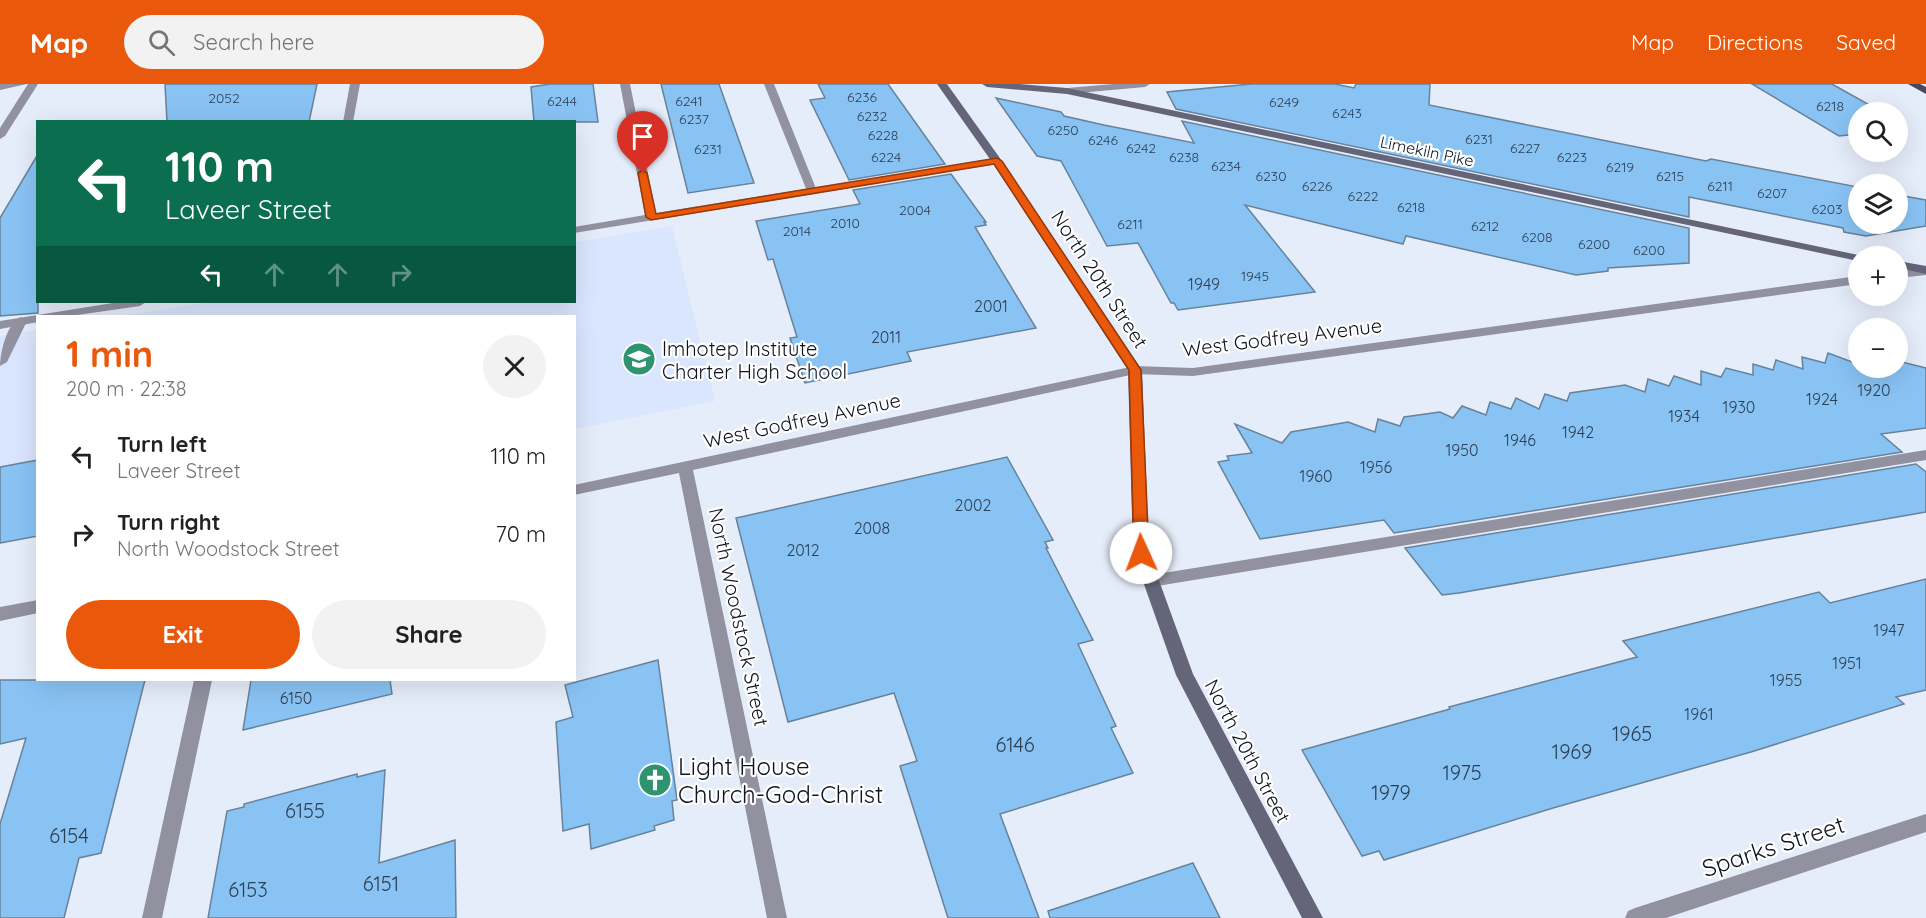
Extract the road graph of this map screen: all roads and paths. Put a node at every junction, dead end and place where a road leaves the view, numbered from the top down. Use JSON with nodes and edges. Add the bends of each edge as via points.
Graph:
{"nodes":[{"id":1,"x":22,"y":84,"type":"edge"},
{"id":2,"x":33,"y":84,"type":"edge"},
{"id":3,"x":355,"y":84,"type":"edge"},
{"id":4,"x":625,"y":84,"type":"edge"},
{"id":5,"x":769,"y":84,"type":"edge"},
{"id":6,"x":942,"y":84,"type":"edge"},
{"id":7,"x":987,"y":84,"type":"edge"},
{"id":8,"x":1145,"y":84,"type":"edge"},
{"id":9,"x":1913,"y":84,"type":"edge"},
{"id":10,"x":0,"y":87,"type":"edge"},
{"id":11,"x":1067,"y":91,"type":"junction"},
{"id":12,"x":1926,"y":91,"type":"edge"},
{"id":13,"x":348,"y":120,"type":"edge"},
{"id":14,"x":0,"y":136,"type":"edge"},
{"id":15,"x":997,"y":161,"type":"junction"},
{"id":16,"x":812,"y":191,"type":"junction"},
{"id":17,"x":651,"y":217,"type":"junction"},
{"id":18,"x":576,"y":230,"type":"edge"},
{"id":19,"x":1848,"y":256,"type":"edge"},
{"id":20,"x":1908,"y":267,"type":"edge"},
{"id":21,"x":1926,"y":270,"type":"edge"},
{"id":22,"x":1908,"y":273,"type":"edge"},
{"id":23,"x":1848,"y":281,"type":"edge"},
{"id":24,"x":134,"y":303,"type":"edge"},
{"id":25,"x":56,"y":315,"type":"edge"},
{"id":26,"x":36,"y":318,"type":"edge"},
{"id":27,"x":21,"y":321,"type":"junction"},
{"id":28,"x":0,"y":325,"type":"edge"},
{"id":29,"x":0,"y":362,"type":"edge"},
{"id":30,"x":1135,"y":370,"type":"junction"},
{"id":31,"x":1926,"y":455,"type":"edge"},
{"id":32,"x":685,"y":466,"type":"junction"},
{"id":33,"x":576,"y":490,"type":"edge"},
{"id":34,"x":1151,"y":581,"type":"junction"},
{"id":35,"x":36,"y":606,"type":"edge"},
{"id":36,"x":0,"y":614,"type":"edge"},
{"id":37,"x":203,"y":681,"type":"edge"},
{"id":38,"x":1926,"y":823,"type":"edge"},
{"id":39,"x":152,"y":918,"type":"edge"},
{"id":40,"x":777,"y":918,"type":"edge"},
{"id":41,"x":1313,"y":918,"type":"edge"},
{"id":42,"x":1635,"y":918,"type":"edge"}],
"edges":[{"from":1,"to":10,"type":"street"},
{"from":2,"to":14,"type":"street"},
{"from":3,"to":13,"type":"street"},
{"from":4,"to":17,"type":"street"},
{"from":5,"to":16,"type":"street"},
{"from":6,"to":15,"type":"street","name":"North 20th Street"},
{"from":7,"to":11,"type":"street","name":"Limekiln Pike"},
{"from":8,"to":11,"type":"street"},
{"from":9,"to":12,"type":"main road"},
{"from":11,"to":19,"type":"street","name":"Limekiln Pike"},
{"from":15,"to":16,"type":"street"},
{"from":15,"to":30,"type":"street","name":"North 20th Street"},
{"from":16,"to":17,"type":"street"},
{"from":17,"to":18,"type":"street"},
{"from":20,"to":21,"type":"street"},
{"from":21,"to":22,"type":"street"},
{"from":23,"to":30,"type":"street","name":"West Godfrey Avenue","via":[[1193,372]]},
{"from":24,"to":25,"type":"street"},
{"from":26,"to":27,"type":"street"},
{"from":27,"to":28,"type":"street"},
{"from":27,"to":29,"type":"street"},
{"from":30,"to":32,"type":"street","name":"West Godfrey Avenue"},
{"from":30,"to":34,"type":"street","name":"North 20th Street","via":[[1141,553]]},
{"from":31,"to":34,"type":"street"},
{"from":32,"to":33,"type":"street","name":"West Godfrey Avenue"},
{"from":32,"to":40,"type":"street","name":"North Woodstock Street"},
{"from":34,"to":41,"type":"street","name":"North 20th Street","via":[[1185,675]]},
{"from":35,"to":36,"type":"street"},
{"from":37,"to":39,"type":"street"},
{"from":38,"to":42,"type":"street","name":"Sparks Street"}]}
